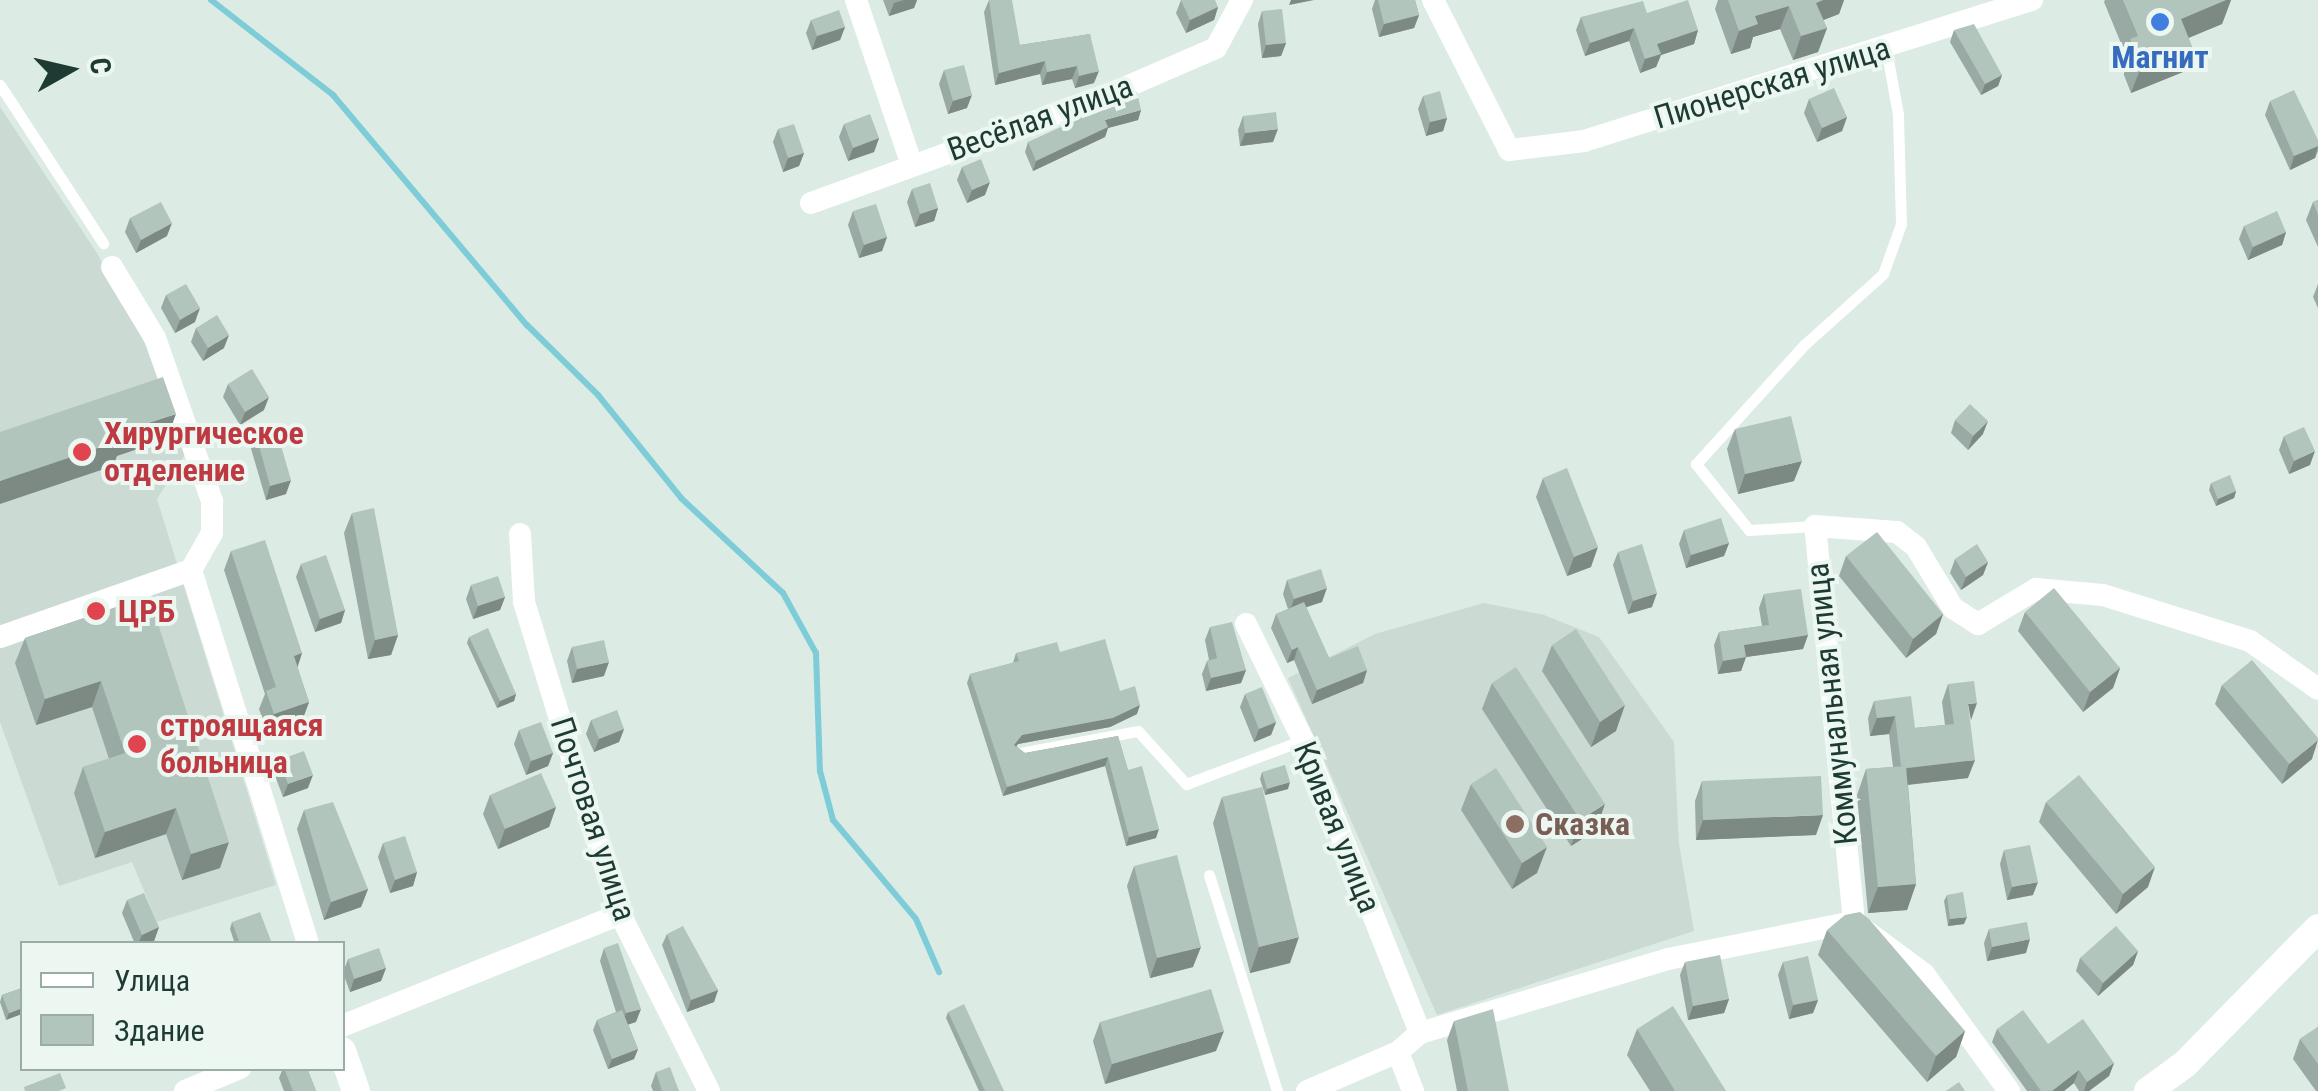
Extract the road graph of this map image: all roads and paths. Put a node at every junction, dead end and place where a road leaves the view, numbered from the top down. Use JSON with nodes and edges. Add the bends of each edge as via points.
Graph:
{"nodes":[{"id":1,"x":856,"y":0,"type":"edge"},
{"id":2,"x":1242,"y":0,"type":"edge"},
{"id":3,"x":1434,"y":0,"type":"edge"},
{"id":4,"x":2032,"y":0,"type":"edge"},
{"id":5,"x":1986,"y":8,"type":"edge"},
{"id":6,"x":1886,"y":49,"type":"junction"},
{"id":7,"x":0,"y":85,"type":"edge"},
{"id":8,"x":912,"y":164,"type":"junction"},
{"id":9,"x":811,"y":203,"type":"dead end"},
{"id":10,"x":104,"y":243,"type":"dead end"},
{"id":11,"x":112,"y":267,"type":"dead end"},
{"id":12,"x":1814,"y":526,"type":"junction"},
{"id":13,"x":520,"y":534,"type":"dead end"},
{"id":14,"x":191,"y":570,"type":"junction"},
{"id":15,"x":1246,"y":624,"type":"dead end"},
{"id":16,"x":0,"y":637,"type":"edge"},
{"id":17,"x":2318,"y":688,"type":"edge"},
{"id":18,"x":1302,"y":740,"type":"junction"},
{"id":19,"x":1020,"y":753,"type":"edge"},
{"id":20,"x":1209,"y":875,"type":"dead end"},
{"id":21,"x":620,"y":914,"type":"junction"},
{"id":22,"x":1854,"y":922,"type":"junction"},
{"id":23,"x":2318,"y":928,"type":"edge"},
{"id":24,"x":307,"y":941,"type":"edge"},
{"id":25,"x":345,"y":1025,"type":"edge"},
{"id":26,"x":1420,"y":1033,"type":"junction"},
{"id":27,"x":1398,"y":1052,"type":"junction"},
{"id":28,"x":345,"y":1060,"type":"edge"},
{"id":29,"x":233,"y":1071,"type":"edge"},
{"id":30,"x":185,"y":1091,"type":"edge"},
{"id":31,"x":356,"y":1091,"type":"edge"},
{"id":32,"x":708,"y":1091,"type":"edge"},
{"id":33,"x":1278,"y":1091,"type":"edge"},
{"id":34,"x":1306,"y":1091,"type":"edge"},
{"id":35,"x":1413,"y":1091,"type":"edge"},
{"id":36,"x":2009,"y":1091,"type":"edge"},
{"id":37,"x":2148,"y":1091,"type":"edge"}],
"edges":[{"from":1,"to":8,"type":"street"},
{"from":2,"to":8,"type":"street","name":"Весёлая улица","via":[[1216,48],[1110,94]]},
{"from":3,"to":6,"type":"street","name":"Пионерская улица","via":[[1508,150],[1584,141]]},
{"from":4,"to":5,"type":"street","name":"Пионерская улица"},
{"from":5,"to":6,"type":"street","name":"Пионерская улица"},
{"from":6,"to":12,"type":"lane","via":[[1898,114],[1901,224],[1883,274],[1804,345],[1696,464],[1749,530]]},
{"from":7,"to":10,"type":"lane"},
{"from":8,"to":9,"type":"street","name":"Весёлая улица"},
{"from":11,"to":14,"type":"street","via":[[155,338],[212,501],[212,533]]},
{"from":12,"to":17,"type":"street","name":"Коммунальная улица","via":[[1897,532],[1916,547],[1953,608],[1978,624],[2036,589],[2104,596],[2250,642]]},
{"from":12,"to":22,"type":"street","name":"Коммунальная улица"},
{"from":13,"to":21,"type":"street","name":"Почтовая улица","via":[[524,602]]},
{"from":14,"to":16,"type":"street"},
{"from":14,"to":24,"type":"street"},
{"from":15,"to":18,"type":"street","name":"Кривая улица"},
{"from":18,"to":19,"type":"lane","via":[[1186,784],[1138,731]]},
{"from":18,"to":26,"type":"street","name":"Кривая улица"},
{"from":20,"to":33,"type":"lane"},
{"from":21,"to":25,"type":"street"},
{"from":21,"to":32,"type":"street","name":"Почтовая улица"},
{"from":22,"to":26,"type":"street","via":[[1668,959]]},
{"from":22,"to":36,"type":"street","via":[[1924,974]]},
{"from":23,"to":37,"type":"street","via":[[2184,1064]]},
{"from":26,"to":27,"type":"street"},
{"from":27,"to":34,"type":"street"},
{"from":27,"to":35,"type":"street"},
{"from":28,"to":31,"type":"street"},
{"from":29,"to":30,"type":"street"}]}
